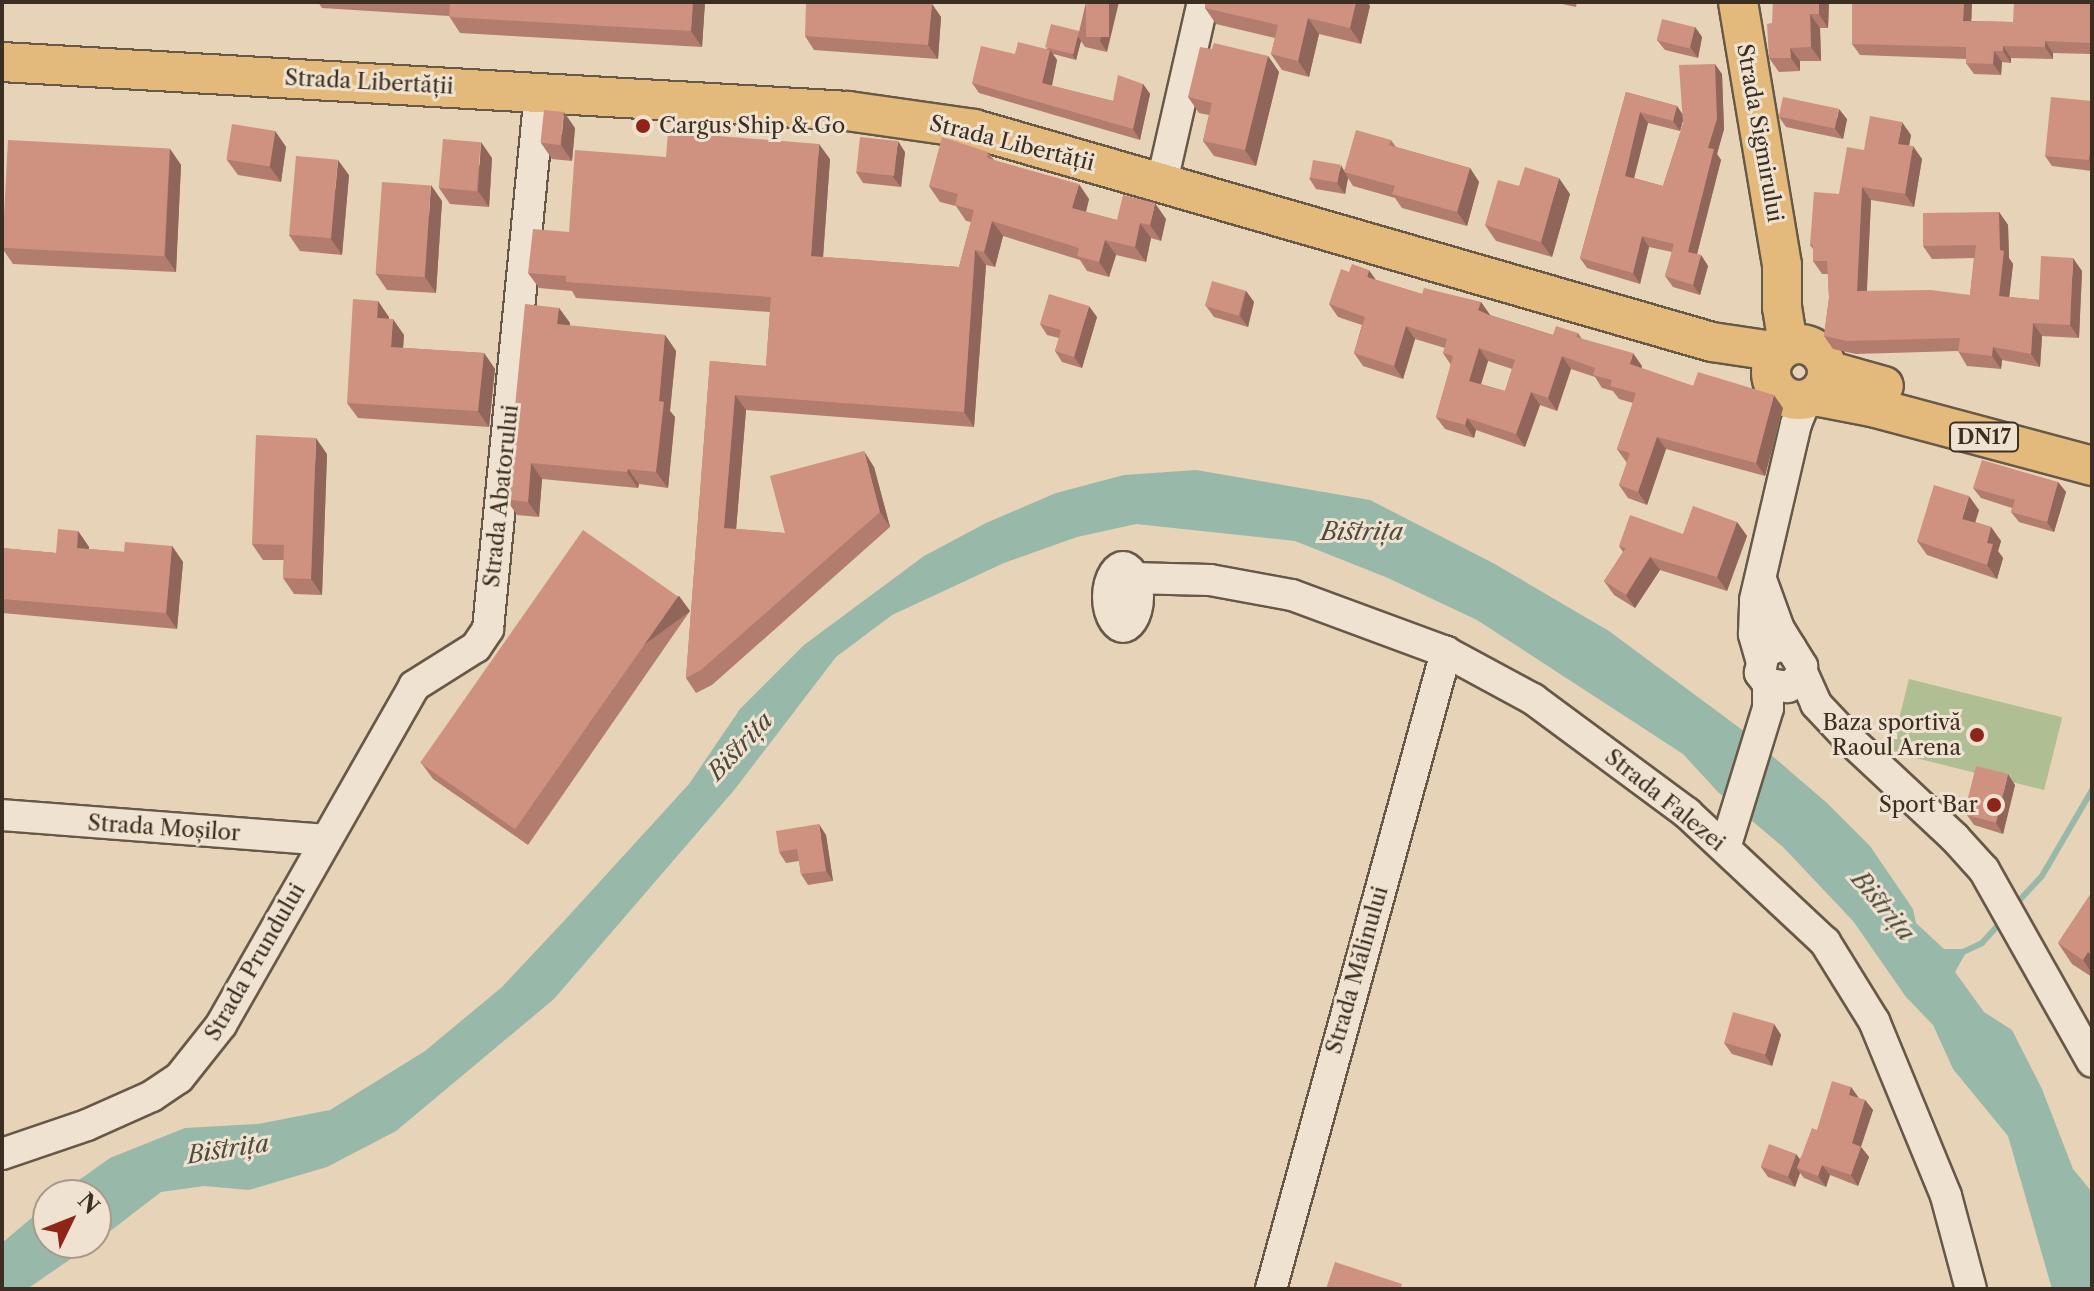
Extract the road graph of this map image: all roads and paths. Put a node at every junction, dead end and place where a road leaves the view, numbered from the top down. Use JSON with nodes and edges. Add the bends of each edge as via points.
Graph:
{"nodes":[{"id":1,"x":1203,"y":2,"type":"edge"},
{"id":2,"x":1738,"y":2,"type":"edge"},
{"id":3,"x":2,"y":62,"type":"edge"},
{"id":4,"x":540,"y":92,"type":"junction"},
{"id":5,"x":1162,"y":182,"type":"junction"},
{"id":6,"x":1798,"y":379,"type":"junction"},
{"id":7,"x":2092,"y":441,"type":"edge"},
{"id":8,"x":2092,"y":466,"type":"edge"},
{"id":9,"x":1131,"y":578,"type":"dead end"},
{"id":10,"x":1446,"y":652,"type":"junction"},
{"id":11,"x":1778,"y":683,"type":"junction"},
{"id":12,"x":2,"y":815,"type":"edge"},
{"id":13,"x":1728,"y":837,"type":"junction"},
{"id":14,"x":325,"y":840,"type":"junction"},
{"id":15,"x":2092,"y":1062,"type":"edge"},
{"id":16,"x":2,"y":1154,"type":"edge"},
{"id":17,"x":1271,"y":1289,"type":"edge"},
{"id":18,"x":1971,"y":1289,"type":"edge"}],
"edges":[{"from":1,"to":5,"type":"street"},
{"from":2,"to":6,"type":"main road","name":"Strada Sigmirului"},
{"from":3,"to":4,"type":"main road","name":"Strada Libertății","number":"DN17"},
{"from":4,"to":5,"type":"main road","name":"Strada Libertății","number":"DN17","via":[[912,119],[974,129]]},
{"from":4,"to":14,"type":"street","name":"Strada Abatorului","via":[[488,629],[476,647],[414,686]]},
{"from":5,"to":6,"type":"main road","name":"Strada Libertății","number":"DN17","via":[[1712,342]]},
{"from":6,"to":7,"type":"main road","name":"Strada Libertății","number":"DN17"},
{"from":6,"to":8,"type":"main road","name":"Strada Libertății","number":"DN17","via":[[1876,408]]},
{"from":6,"to":11,"type":"street","via":[[1761,580]]},
{"from":9,"to":10,"type":"street","name":"Strada Falezei","via":[[1210,580],[1292,595]]},
{"from":10,"to":13,"type":"street","name":"Strada Falezei","via":[[1533,699],[1687,813]]},
{"from":10,"to":17,"type":"street","name":"Strada Mălinului"},
{"from":11,"to":13,"type":"street"},
{"from":11,"to":15,"type":"street","via":[[1816,704],[1955,838],[1997,888]]},
{"from":12,"to":14,"type":"street","name":"Strada Moșilor"},
{"from":13,"to":18,"type":"street","name":"Strada Falezei","via":[[1825,942],[1874,1021],[1946,1196]]},
{"from":14,"to":16,"type":"street","name":"Strada Prundului","via":[[221,1025],[179,1078],[87,1125]]}]}
